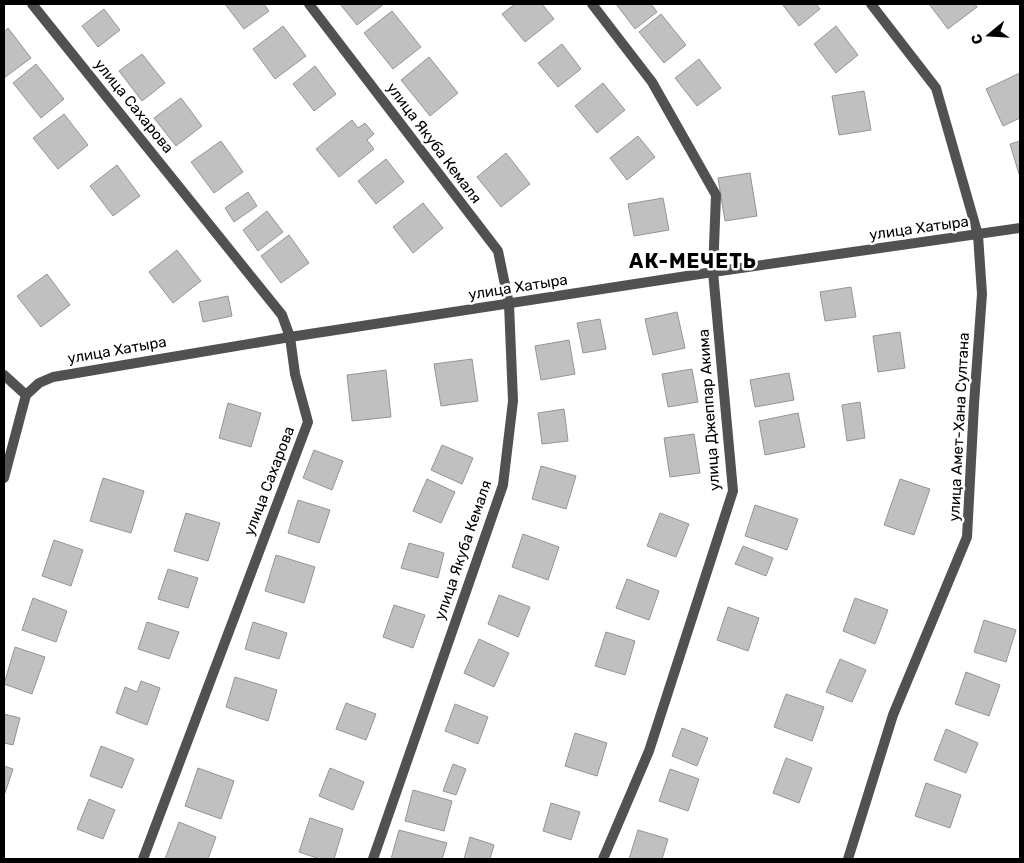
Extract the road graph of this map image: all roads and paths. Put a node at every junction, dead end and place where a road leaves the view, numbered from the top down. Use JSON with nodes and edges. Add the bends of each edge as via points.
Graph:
{"nodes":[{"id":1,"x":32,"y":4,"type":"edge"},
{"id":2,"x":309,"y":4,"type":"edge"},
{"id":3,"x":592,"y":4,"type":"edge"},
{"id":4,"x":871,"y":4,"type":"edge"},
{"id":5,"x":1020,"y":228,"type":"edge"},
{"id":6,"x":978,"y":235,"type":"junction"},
{"id":7,"x":713,"y":272,"type":"junction"},
{"id":8,"x":509,"y":304,"type":"junction"},
{"id":9,"x":290,"y":337,"type":"junction"},
{"id":10,"x":4,"y":375,"type":"edge"},
{"id":11,"x":26,"y":395,"type":"junction"},
{"id":12,"x":4,"y":478,"type":"edge"},
{"id":13,"x":142,"y":859,"type":"edge"},
{"id":14,"x":373,"y":859,"type":"edge"},
{"id":15,"x":603,"y":859,"type":"edge"},
{"id":16,"x":848,"y":859,"type":"edge"}],
"edges":[{"from":1,"to":9,"type":"street","name":"улица Сахарова","via":[[282,315]]},
{"from":2,"to":8,"type":"street","name":"улица Якуба Кемаля","via":[[498,251]]},
{"from":3,"to":7,"type":"street","name":"улица Джеппар Акима","via":[[652,82],[716,196]]},
{"from":4,"to":6,"type":"street","name":"улица Амет-Хана Султана","via":[[936,88]]},
{"from":5,"to":6,"type":"street","name":"улица Хатыра"},
{"from":6,"to":7,"type":"street","name":"улица Хатыра"},
{"from":6,"to":16,"type":"street","name":"улица Амет-Хана Султана","via":[[982,294],[968,536],[893,715]]},
{"from":7,"to":8,"type":"street","name":"улица Хатыра"},
{"from":7,"to":15,"type":"street","name":"улица Джеппар Акима","via":[[733,491],[649,752]]},
{"from":8,"to":9,"type":"street","name":"улица Хатыра"},
{"from":8,"to":14,"type":"street","name":"улица Якуба Кемаля","via":[[513,400],[502,485]]},
{"from":9,"to":11,"type":"street","name":"улица Хатыра","via":[[53,377],[38,383]]},
{"from":9,"to":13,"type":"street","name":"улица Сахарова","via":[[295,374],[308,422]]},
{"from":10,"to":11,"type":"street"},
{"from":11,"to":12,"type":"street"}]}
